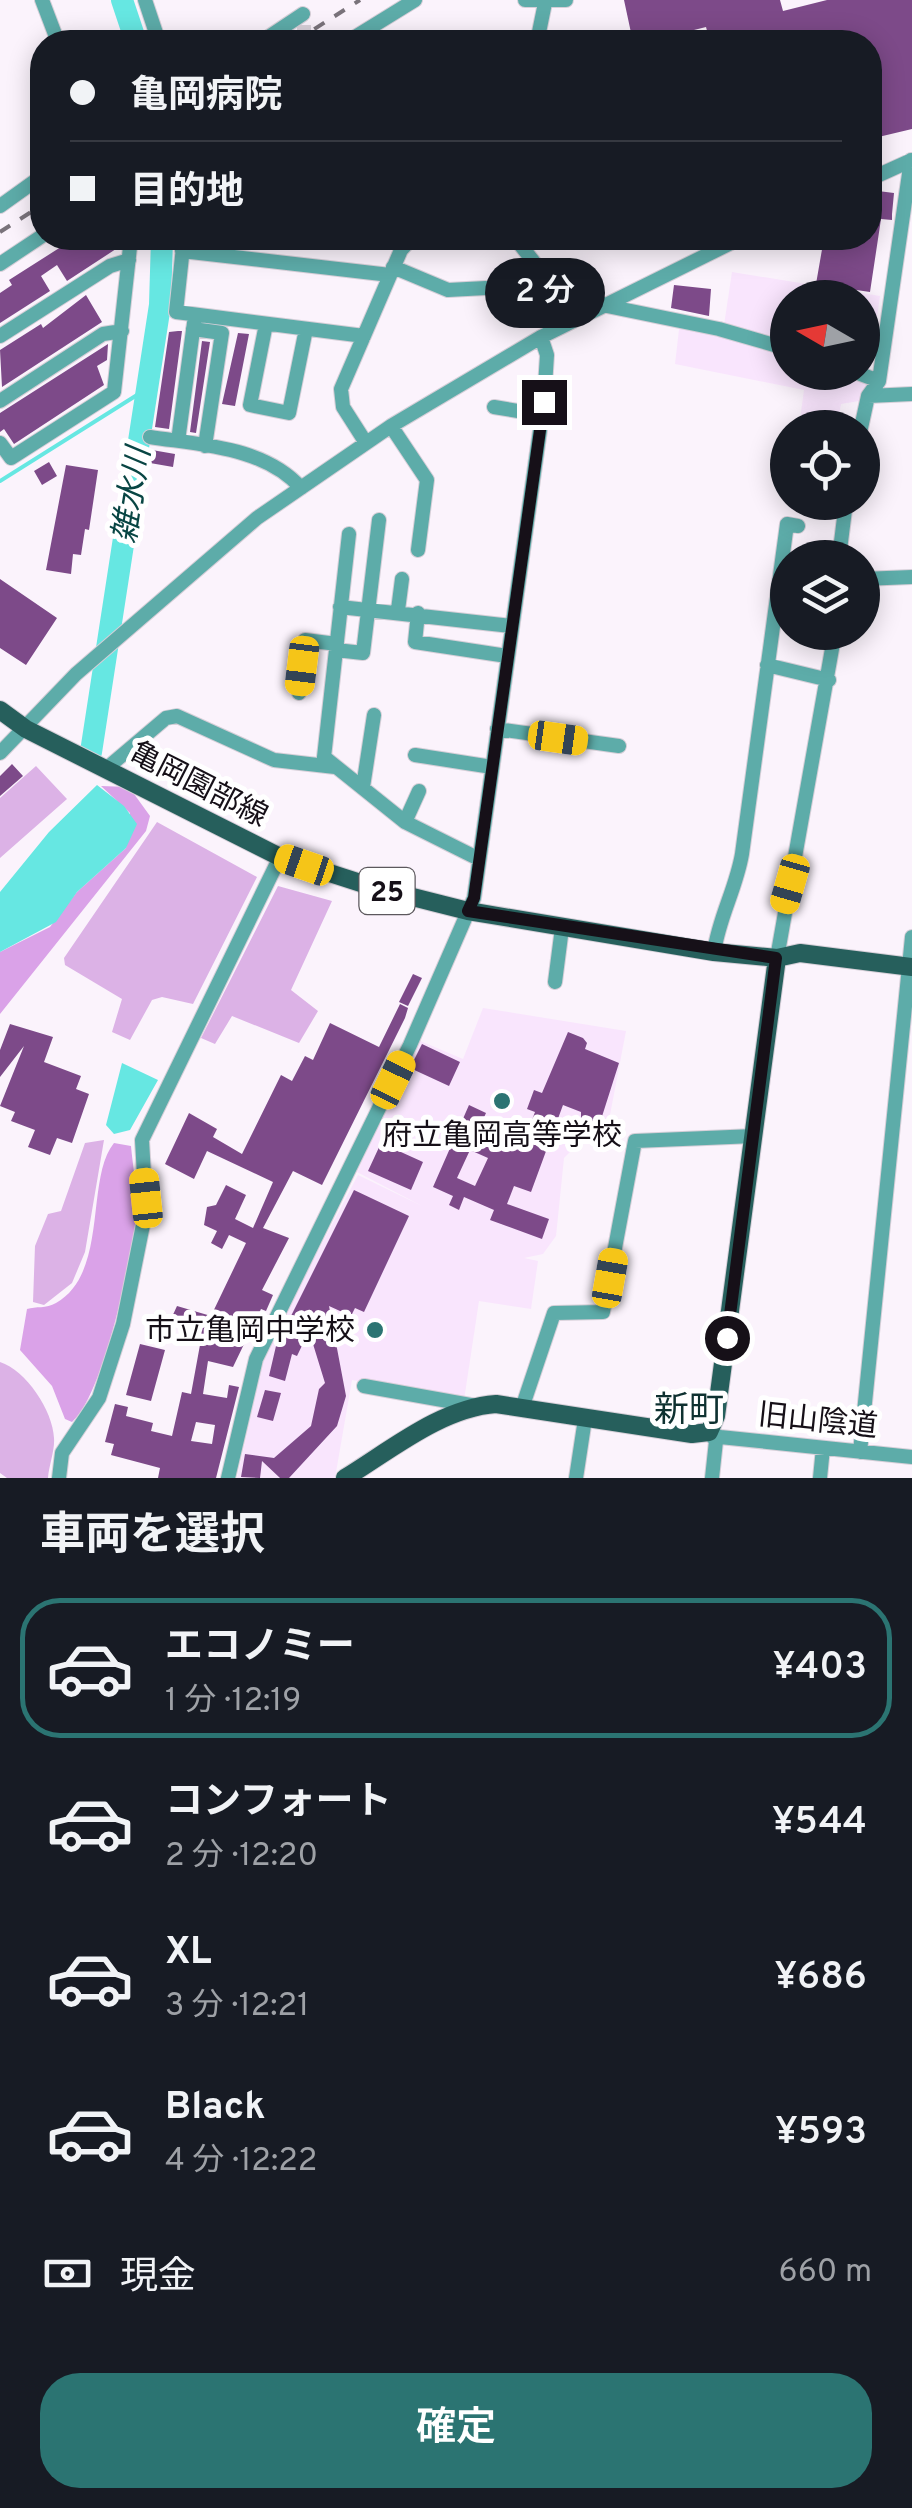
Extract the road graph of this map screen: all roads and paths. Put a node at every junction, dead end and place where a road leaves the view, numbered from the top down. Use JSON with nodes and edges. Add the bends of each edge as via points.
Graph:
{"nodes":[{"id":1,"x":42,"y":0,"type":"edge"},
{"id":2,"x":145,"y":0,"type":"edge"},
{"id":3,"x":415,"y":0,"type":"edge"},
{"id":4,"x":525,"y":0,"type":"edge"},
{"id":5,"x":566,"y":0,"type":"edge"},
{"id":6,"x":545,"y":3,"type":"junction"},
{"id":7,"x":304,"y":24,"type":"dead end"},
{"id":8,"x":53,"y":30,"type":"edge"},
{"id":9,"x":155,"y":30,"type":"edge"},
{"id":10,"x":279,"y":30,"type":"edge"},
{"id":11,"x":367,"y":30,"type":"edge"},
{"id":12,"x":540,"y":30,"type":"edge"},
{"id":13,"x":911,"y":160,"type":"edge"},
{"id":14,"x":882,"y":173,"type":"edge"},
{"id":15,"x":30,"y":185,"type":"edge"},
{"id":16,"x":0,"y":206,"type":"edge"},
{"id":17,"x":30,"y":244,"type":"edge"},
{"id":18,"x":130,"y":250,"type":"edge"},
{"id":19,"x":182,"y":250,"type":"edge"},
{"id":20,"x":229,"y":250,"type":"edge"},
{"id":21,"x":405,"y":250,"type":"edge"},
{"id":22,"x":525,"y":250,"type":"edge"},
{"id":23,"x":716,"y":250,"type":"edge"},
{"id":24,"x":129,"y":260,"type":"junction"},
{"id":25,"x":0,"y":264,"type":"edge"},
{"id":26,"x":392,"y":271,"type":"junction"},
{"id":27,"x":486,"y":288,"type":"dead end"},
{"id":28,"x":602,"y":305,"type":"junction"},
{"id":29,"x":194,"y":322,"type":"junction"},
{"id":30,"x":266,"y":324,"type":"junction"},
{"id":31,"x":306,"y":329,"type":"junction"},
{"id":32,"x":122,"y":331,"type":"junction"},
{"id":33,"x":0,"y":336,"type":"edge"},
{"id":34,"x":364,"y":336,"type":"junction"},
{"id":35,"x":542,"y":337,"type":"junction"},
{"id":36,"x":770,"y":344,"type":"edge"},
{"id":37,"x":880,"y":374,"type":"edge"},
{"id":38,"x":872,"y":390,"type":"edge"},
{"id":39,"x":912,"y":394,"type":"edge"},
{"id":40,"x":868,"y":396,"type":"junction"},
{"id":41,"x":0,"y":400,"type":"edge"},
{"id":42,"x":494,"y":407,"type":"dead end"},
{"id":43,"x":865,"y":410,"type":"edge"},
{"id":44,"x":542,"y":415,"type":"junction"},
{"id":45,"x":391,"y":426,"type":"junction"},
{"id":46,"x":150,"y":436,"type":"dead end"},
{"id":47,"x":178,"y":441,"type":"junction"},
{"id":48,"x":0,"y":443,"type":"edge"},
{"id":49,"x":366,"y":443,"type":"junction"},
{"id":50,"x":205,"y":446,"type":"junction"},
{"id":51,"x":302,"y":488,"type":"junction"},
{"id":52,"x":379,"y":520,"type":"dead end"},
{"id":53,"x":798,"y":526,"type":"dead end"},
{"id":54,"x":348,"y":534,"type":"dead end"},
{"id":55,"x":418,"y":550,"type":"dead end"},
{"id":56,"x":912,"y":577,"type":"edge"},
{"id":57,"x":880,"y":578,"type":"edge"},
{"id":58,"x":402,"y":579,"type":"dead end"},
{"id":59,"x":340,"y":607,"type":"junction"},
{"id":60,"x":368,"y":610,"type":"junction"},
{"id":61,"x":398,"y":610,"type":"junction"},
{"id":62,"x":418,"y":613,"type":"junction"},
{"id":63,"x":511,"y":626,"type":"junction"},
{"id":64,"x":336,"y":647,"type":"junction"},
{"id":65,"x":833,"y":650,"type":"edge"},
{"id":66,"x":507,"y":656,"type":"junction"},
{"id":67,"x":767,"y":665,"type":"junction"},
{"id":68,"x":830,"y":680,"type":"junction"},
{"id":69,"x":299,"y":693,"type":"dead end"},
{"id":70,"x":0,"y":710,"type":"edge"},
{"id":71,"x":374,"y":715,"type":"dead end"},
{"id":72,"x":26,"y":729,"type":"junction"},
{"id":73,"x":497,"y":729,"type":"junction"},
{"id":74,"x":619,"y":746,"type":"dead end"},
{"id":75,"x":0,"y":753,"type":"edge"},
{"id":76,"x":415,"y":755,"type":"dead end"},
{"id":77,"x":340,"y":767,"type":"junction"},
{"id":78,"x":492,"y":767,"type":"junction"},
{"id":79,"x":106,"y":768,"type":"junction"},
{"id":80,"x":363,"y":787,"type":"junction"},
{"id":81,"x":418,"y":792,"type":"dead end"},
{"id":82,"x":405,"y":822,"type":"junction"},
{"id":83,"x":280,"y":856,"type":"junction"},
{"id":84,"x":479,"y":859,"type":"junction"},
{"id":85,"x":468,"y":911,"type":"junction"},
{"id":86,"x":562,"y":928,"type":"junction"},
{"id":87,"x":912,"y":937,"type":"edge"},
{"id":88,"x":714,"y":952,"type":"junction"},
{"id":89,"x":776,"y":958,"type":"junction"},
{"id":90,"x":910,"y":967,"type":"edge"},
{"id":91,"x":555,"y":982,"type":"dead end"},
{"id":92,"x":754,"y":1136,"type":"junction"},
{"id":93,"x":364,"y":1386,"type":"dead end"},
{"id":94,"x":476,"y":1406,"type":"junction"},
{"id":95,"x":522,"y":1408,"type":"junction"},
{"id":96,"x":585,"y":1418,"type":"junction"},
{"id":97,"x":709,"y":1432,"type":"junction"},
{"id":98,"x":823,"y":1448,"type":"junction"},
{"id":99,"x":860,"y":1452,"type":"junction"},
{"id":100,"x":912,"y":1457,"type":"edge"},
{"id":101,"x":59,"y":1478,"type":"edge"},
{"id":102,"x":228,"y":1478,"type":"edge"},
{"id":103,"x":345,"y":1478,"type":"edge"},
{"id":104,"x":576,"y":1478,"type":"edge"},
{"id":105,"x":712,"y":1478,"type":"edge"},
{"id":106,"x":820,"y":1478,"type":"edge"}],
"edges":[{"from":1,"to":8,"type":"street"},
{"from":2,"to":9,"type":"street"},
{"from":3,"to":11,"type":"street"},
{"from":4,"to":6,"type":"street"},
{"from":5,"to":6,"type":"street"},
{"from":6,"to":12,"type":"street"},
{"from":7,"to":10,"type":"street","via":[[303,14]]},
{"from":13,"to":14,"type":"street"},
{"from":13,"to":37,"type":"street"},
{"from":15,"to":16,"type":"street"},
{"from":17,"to":25,"type":"street"},
{"from":18,"to":24,"type":"street"},
{"from":19,"to":29,"type":"street","via":[[176,312]]},
{"from":20,"to":26,"type":"street"},
{"from":21,"to":26,"type":"street"},
{"from":22,"to":28,"type":"street","via":[[538,266],[577,277]]},
{"from":23,"to":28,"type":"street"},
{"from":24,"to":32,"type":"street"},
{"from":24,"to":33,"type":"street"},
{"from":26,"to":27,"type":"street","via":[[448,290]]},
{"from":26,"to":34,"type":"street"},
{"from":28,"to":35,"type":"street"},
{"from":28,"to":36,"type":"street"},
{"from":29,"to":30,"type":"street"},
{"from":29,"to":47,"type":"street"},
{"from":29,"to":50,"type":"street","via":[[222,333]]},
{"from":30,"to":31,"type":"street"},
{"from":30,"to":31,"type":"street","via":[[250,405],[289,414]]},
{"from":31,"to":34,"type":"street"},
{"from":32,"to":41,"type":"street","via":[[103,334]]},
{"from":32,"to":48,"type":"street","via":[[114,392],[11,458]]},
{"from":34,"to":49,"type":"street","via":[[341,390],[342,407]]},
{"from":35,"to":44,"type":"street"},
{"from":35,"to":45,"type":"street"},
{"from":38,"to":40,"type":"street"},
{"from":39,"to":40,"type":"street"},
{"from":40,"to":43,"type":"street"},
{"from":42,"to":44,"type":"street"},
{"from":44,"to":63,"type":"street"},
{"from":45,"to":49,"type":"street"},
{"from":45,"to":55,"type":"street","via":[[427,480]]},
{"from":46,"to":47,"type":"street"},
{"from":47,"to":50,"type":"street"},
{"from":49,"to":51,"type":"street"},
{"from":50,"to":51,"type":"street","via":[[284,468]]},
{"from":51,"to":72,"type":"street","via":[[180,582],[76,674]]},
{"from":52,"to":60,"type":"street"},
{"from":53,"to":67,"type":"street","via":[[787,524]]},
{"from":54,"to":59,"type":"street"},
{"from":56,"to":57,"type":"street"},
{"from":58,"to":61,"type":"street"},
{"from":59,"to":60,"type":"street"},
{"from":59,"to":64,"type":"street"},
{"from":60,"to":61,"type":"street"},
{"from":60,"to":64,"type":"street","via":[[363,652]]},
{"from":61,"to":62,"type":"street"},
{"from":62,"to":63,"type":"street"},
{"from":62,"to":66,"type":"street","via":[[415,642]]},
{"from":63,"to":66,"type":"street"},
{"from":64,"to":69,"type":"street","via":[[305,640]]},
{"from":64,"to":77,"type":"street","via":[[324,757]]},
{"from":65,"to":68,"type":"street"},
{"from":66,"to":73,"type":"street"},
{"from":67,"to":68,"type":"street"},
{"from":67,"to":88,"type":"street","via":[[739,873],[718,922]]},
{"from":68,"to":89,"type":"street"},
{"from":70,"to":72,"type":"main road","name":"亀岡園部線","number":"25"},
{"from":71,"to":80,"type":"street"},
{"from":72,"to":75,"type":"street"},
{"from":72,"to":79,"type":"main road","name":"亀岡園部線","number":"25"},
{"from":73,"to":74,"type":"street"},
{"from":73,"to":78,"type":"street"},
{"from":76,"to":78,"type":"street"},
{"from":77,"to":79,"type":"street","via":[[274,760],[177,716]]},
{"from":77,"to":80,"type":"street"},
{"from":78,"to":84,"type":"street"},
{"from":79,"to":83,"type":"main road","name":"亀岡園部線","number":"25"},
{"from":80,"to":82,"type":"street"},
{"from":81,"to":82,"type":"street"},
{"from":82,"to":84,"type":"street"},
{"from":83,"to":85,"type":"main road","name":"亀岡園部線","number":"25"},
{"from":83,"to":101,"type":"street","via":[[142,1140],[146,1210],[123,1324],[99,1398],[62,1453]]},
{"from":84,"to":85,"type":"street"},
{"from":85,"to":86,"type":"main road","name":"亀岡園部線","number":"25"},
{"from":85,"to":102,"type":"street","via":[[256,1359]]},
{"from":86,"to":88,"type":"main road","name":"亀岡園部線","number":"25"},
{"from":86,"to":91,"type":"street"},
{"from":87,"to":90,"type":"street"},
{"from":88,"to":89,"type":"main road","name":"亀岡園部線","number":"25"},
{"from":89,"to":90,"type":"main road","name":"亀岡園部線","number":"25","via":[[800,953]]},
{"from":89,"to":92,"type":"main road"},
{"from":90,"to":99,"type":"street"},
{"from":92,"to":95,"type":"street","via":[[635,1141],[603,1312],[554,1313]]},
{"from":92,"to":97,"type":"main road"},
{"from":93,"to":94,"type":"street"},
{"from":94,"to":95,"type":"main road"},
{"from":94,"to":103,"type":"main road"},
{"from":95,"to":96,"type":"main road"},
{"from":96,"to":97,"type":"main road"},
{"from":96,"to":104,"type":"street"},
{"from":97,"to":98,"type":"street","name":"旧山陰道"},
{"from":97,"to":105,"type":"street","name":"旧山陰道","via":[[716,1441]]},
{"from":98,"to":99,"type":"street","name":"旧山陰道"},
{"from":98,"to":106,"type":"street"},
{"from":99,"to":100,"type":"street","name":"旧山陰道"}]}
